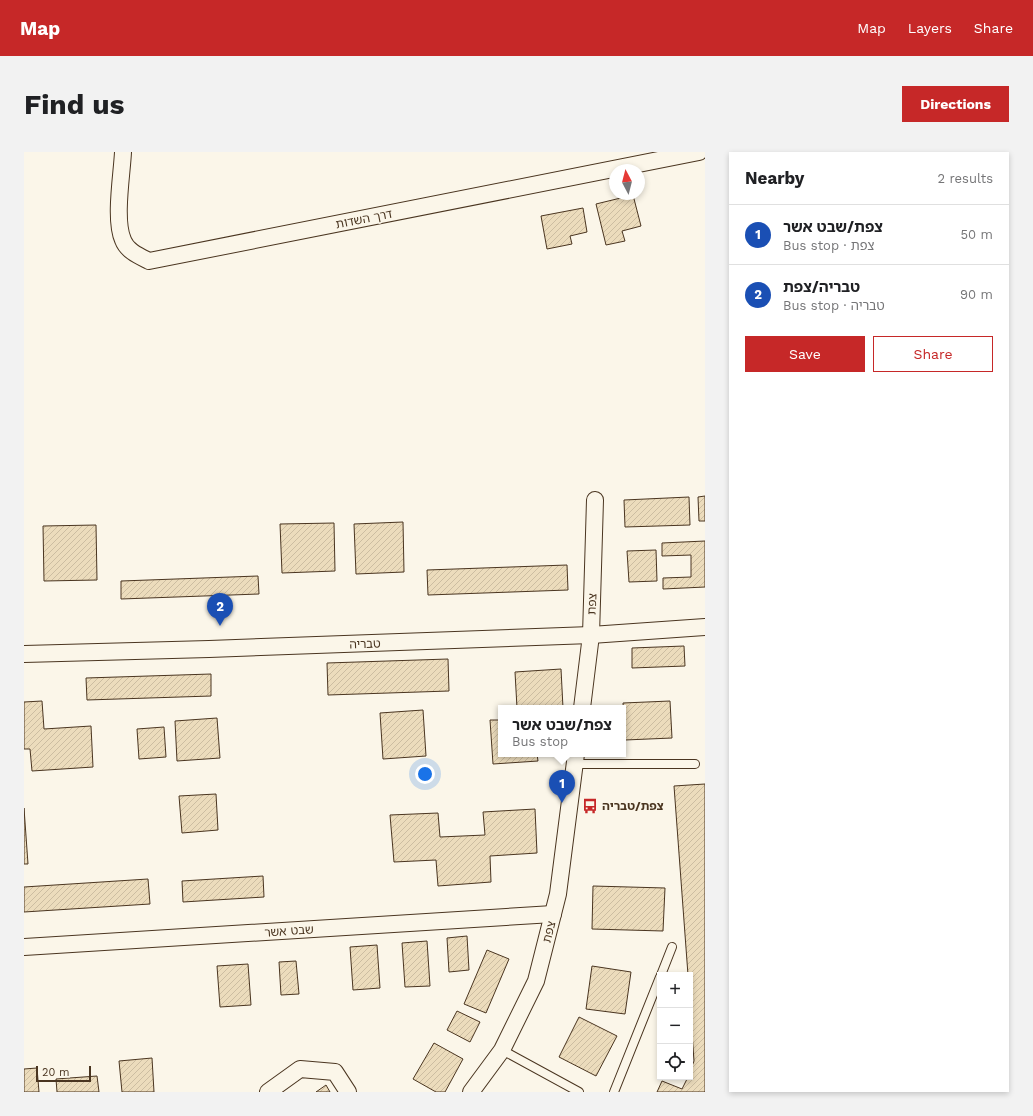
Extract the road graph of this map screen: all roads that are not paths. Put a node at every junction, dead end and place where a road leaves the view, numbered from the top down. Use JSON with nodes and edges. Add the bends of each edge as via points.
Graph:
{"nodes":[{"id":1,"x":123,"y":152,"type":"edge"},
{"id":2,"x":699,"y":152,"type":"edge"},
{"id":3,"x":595,"y":500,"type":"dead end"},
{"id":4,"x":705,"y":626,"type":"edge"},
{"id":5,"x":591,"y":635,"type":"junction"},
{"id":6,"x":24,"y":654,"type":"edge"},
{"id":7,"x":582,"y":705,"type":"edge"},
{"id":8,"x":576,"y":759,"type":"edge"},
{"id":9,"x":695,"y":764,"type":"dead end"},
{"id":10,"x":553,"y":914,"type":"junction"},
{"id":11,"x":24,"y":947,"type":"edge"},
{"id":12,"x":672,"y":947,"type":"dead end"},
{"id":13,"x":662,"y":972,"type":"edge"},
{"id":14,"x":657,"y":984,"type":"edge"},
{"id":15,"x":502,"y":1050,"type":"junction"},
{"id":16,"x":268,"y":1092,"type":"edge"},
{"id":17,"x":348,"y":1092,"type":"edge"},
{"id":18,"x":471,"y":1092,"type":"edge"},
{"id":19,"x":579,"y":1092,"type":"edge"},
{"id":20,"x":614,"y":1092,"type":"edge"}],
"edges":[{"from":1,"to":2,"type":"street","name":"דרך השדות","via":[[118,219],[123,240],[132,252],[149,261]]},
{"from":3,"to":5,"type":"street","name":"צפת"},
{"from":4,"to":5,"type":"street","name":"טבריה"},
{"from":5,"to":6,"type":"street","name":"טבריה"},
{"from":5,"to":7,"type":"street","name":"צפת"},
{"from":8,"to":9,"type":"lane"},
{"from":8,"to":10,"type":"street","name":"צפת","via":[[558,894]]},
{"from":10,"to":11,"type":"street","name":"שבט אשר"},
{"from":10,"to":15,"type":"street","name":"צפת","via":[[536,981]]},
{"from":12,"to":13,"type":"lane"},
{"from":14,"to":20,"type":"lane"},
{"from":15,"to":18,"type":"street","name":"צפת"},
{"from":15,"to":19,"type":"lane"},
{"from":16,"to":17,"type":"street","via":[[300,1069],[335,1072]]}]}
